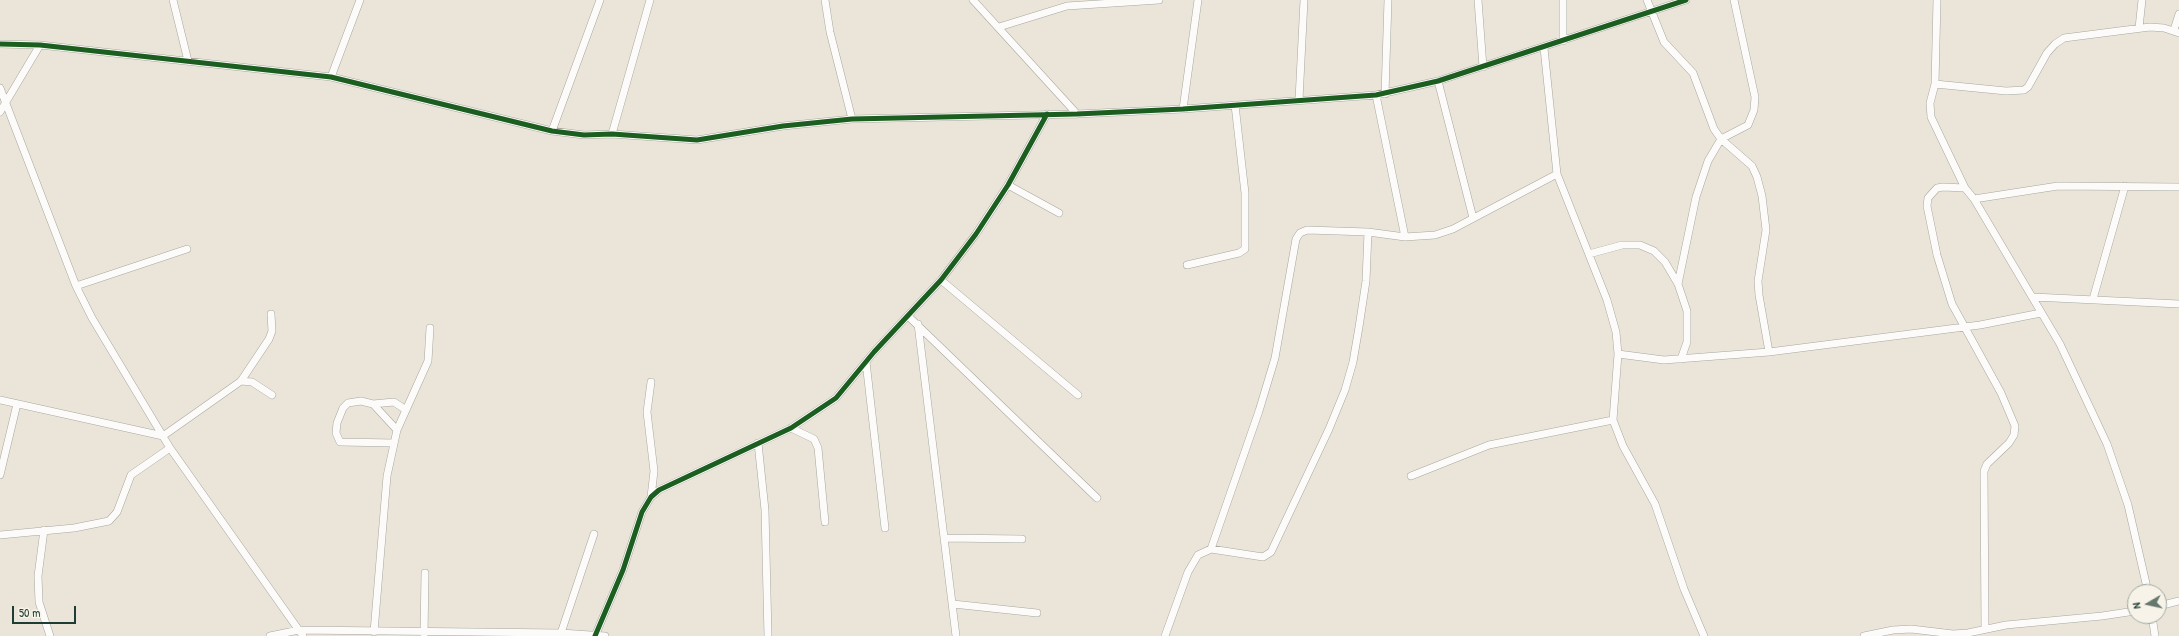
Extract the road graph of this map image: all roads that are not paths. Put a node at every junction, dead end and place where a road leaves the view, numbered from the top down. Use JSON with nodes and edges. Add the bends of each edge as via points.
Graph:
{"nodes":[{"id":1,"x":172,"y":0,"type":"edge"},
{"id":2,"x":360,"y":0,"type":"edge"},
{"id":3,"x":600,"y":0,"type":"edge"},
{"id":4,"x":650,"y":0,"type":"edge"},
{"id":5,"x":825,"y":0,"type":"edge"},
{"id":6,"x":973,"y":0,"type":"edge"},
{"id":7,"x":1159,"y":0,"type":"edge"},
{"id":8,"x":1198,"y":0,"type":"edge"},
{"id":9,"x":1304,"y":0,"type":"edge"},
{"id":10,"x":1388,"y":0,"type":"edge"},
{"id":11,"x":1478,"y":0,"type":"edge"},
{"id":12,"x":1563,"y":0,"type":"edge"},
{"id":13,"x":1648,"y":0,"type":"edge"},
{"id":14,"x":1686,"y":0,"type":"edge"},
{"id":15,"x":1734,"y":0,"type":"edge"},
{"id":16,"x":1937,"y":0,"type":"edge"},
{"id":17,"x":2142,"y":0,"type":"edge"},
{"id":18,"x":1067,"y":3,"type":"edge"},
{"id":19,"x":1652,"y":12,"type":"junction"},
{"id":20,"x":2179,"y":14,"type":"edge"},
{"id":21,"x":999,"y":27,"type":"junction"},
{"id":22,"x":2139,"y":28,"type":"junction"},
{"id":23,"x":2176,"y":32,"type":"edge"},
{"id":24,"x":1563,"y":41,"type":"junction"},
{"id":25,"x":0,"y":44,"type":"edge"},
{"id":26,"x":40,"y":45,"type":"junction"},
{"id":27,"x":1544,"y":48,"type":"junction"},
{"id":28,"x":188,"y":61,"type":"junction"},
{"id":29,"x":1483,"y":66,"type":"junction"},
{"id":30,"x":331,"y":77,"type":"junction"},
{"id":31,"x":1438,"y":82,"type":"junction"},
{"id":32,"x":1935,"y":84,"type":"junction"},
{"id":33,"x":0,"y":88,"type":"edge"},
{"id":34,"x":1384,"y":94,"type":"junction"},
{"id":35,"x":1376,"y":96,"type":"junction"},
{"id":36,"x":6,"y":100,"type":"junction"},
{"id":37,"x":1299,"y":100,"type":"junction"},
{"id":38,"x":1236,"y":105,"type":"junction"},
{"id":39,"x":1183,"y":109,"type":"junction"},
{"id":40,"x":0,"y":112,"type":"edge"},
{"id":41,"x":1047,"y":114,"type":"junction"},
{"id":42,"x":1077,"y":114,"type":"junction"},
{"id":43,"x":852,"y":119,"type":"junction"},
{"id":44,"x":552,"y":131,"type":"junction"},
{"id":45,"x":612,"y":134,"type":"junction"},
{"id":46,"x":1721,"y":140,"type":"junction"},
{"id":47,"x":1557,"y":174,"type":"junction"},
{"id":48,"x":1008,"y":185,"type":"junction"},
{"id":49,"x":2125,"y":186,"type":"junction"},
{"id":50,"x":2179,"y":187,"type":"edge"},
{"id":51,"x":1965,"y":188,"type":"junction"},
{"id":52,"x":1974,"y":199,"type":"junction"},
{"id":53,"x":1059,"y":213,"type":"dead end"},
{"id":54,"x":1473,"y":218,"type":"junction"},
{"id":55,"x":1368,"y":232,"type":"junction"},
{"id":56,"x":1405,"y":238,"type":"junction"},
{"id":57,"x":187,"y":249,"type":"dead end"},
{"id":58,"x":1589,"y":254,"type":"junction"},
{"id":59,"x":1187,"y":265,"type":"dead end"},
{"id":60,"x":941,"y":280,"type":"junction"},
{"id":61,"x":1678,"y":284,"type":"junction"},
{"id":62,"x":76,"y":286,"type":"junction"},
{"id":63,"x":2033,"y":297,"type":"junction"},
{"id":64,"x":2092,"y":299,"type":"junction"},
{"id":65,"x":2179,"y":304,"type":"edge"},
{"id":66,"x":2041,"y":313,"type":"junction"},
{"id":67,"x":271,"y":314,"type":"dead end"},
{"id":68,"x":908,"y":316,"type":"junction"},
{"id":69,"x":918,"y":324,"type":"junction"},
{"id":70,"x":430,"y":328,"type":"dead end"},
{"id":71,"x":1964,"y":328,"type":"junction"},
{"id":72,"x":1769,"y":352,"type":"junction"},
{"id":73,"x":1618,"y":354,"type":"junction"},
{"id":74,"x":1681,"y":359,"type":"junction"},
{"id":75,"x":866,"y":362,"type":"junction"},
{"id":76,"x":241,"y":381,"type":"junction"},
{"id":77,"x":651,"y":382,"type":"dead end"},
{"id":78,"x":1078,"y":394,"type":"dead end"},
{"id":79,"x":272,"y":395,"type":"dead end"},
{"id":80,"x":0,"y":400,"type":"edge"},
{"id":81,"x":17,"y":404,"type":"junction"},
{"id":82,"x":373,"y":404,"type":"junction"},
{"id":83,"x":406,"y":410,"type":"junction"},
{"id":84,"x":1613,"y":420,"type":"junction"},
{"id":85,"x":791,"y":428,"type":"junction"},
{"id":86,"x":397,"y":430,"type":"junction"},
{"id":87,"x":163,"y":436,"type":"junction"},
{"id":88,"x":394,"y":443,"type":"junction"},
{"id":89,"x":758,"y":443,"type":"junction"},
{"id":90,"x":170,"y":448,"type":"junction"},
{"id":91,"x":0,"y":475,"type":"edge"},
{"id":92,"x":1410,"y":476,"type":"dead end"},
{"id":93,"x":651,"y":497,"type":"junction"},
{"id":94,"x":1097,"y":498,"type":"dead end"},
{"id":95,"x":825,"y":522,"type":"dead end"},
{"id":96,"x":885,"y":528,"type":"dead end"},
{"id":97,"x":44,"y":530,"type":"junction"},
{"id":98,"x":594,"y":534,"type":"dead end"},
{"id":99,"x":0,"y":535,"type":"edge"},
{"id":100,"x":945,"y":538,"type":"junction"},
{"id":101,"x":1022,"y":539,"type":"dead end"},
{"id":102,"x":1211,"y":549,"type":"junction"},
{"id":103,"x":425,"y":573,"type":"dead end"},
{"id":104,"x":2146,"y":584,"type":"edge"},
{"id":105,"x":2179,"y":601,"type":"edge"},
{"id":106,"x":953,"y":604,"type":"junction"},
{"id":107,"x":2167,"y":604,"type":"edge"},
{"id":108,"x":2127,"y":612,"type":"edge"},
{"id":109,"x":1037,"y":613,"type":"dead end"},
{"id":110,"x":2153,"y":624,"type":"edge"},
{"id":111,"x":1985,"y":629,"type":"junction"},
{"id":112,"x":374,"y":632,"type":"junction"},
{"id":113,"x":301,"y":633,"type":"edge"},
{"id":114,"x":561,"y":633,"type":"junction"},
{"id":115,"x":348,"y":634,"type":"edge"},
{"id":116,"x":424,"y":634,"type":"edge"},
{"id":117,"x":1882,"y":634,"type":"edge"},
{"id":118,"x":595,"y":635,"type":"edge"},
{"id":119,"x":50,"y":636,"type":"edge"},
{"id":120,"x":270,"y":636,"type":"edge"},
{"id":121,"x":605,"y":636,"type":"edge"},
{"id":122,"x":768,"y":636,"type":"edge"},
{"id":123,"x":956,"y":636,"type":"edge"},
{"id":124,"x":1165,"y":636,"type":"edge"},
{"id":125,"x":1704,"y":636,"type":"edge"},
{"id":126,"x":1864,"y":636,"type":"edge"},
{"id":127,"x":2155,"y":636,"type":"edge"}],
"edges":[{"from":1,"to":28,"type":"street"},
{"from":2,"to":30,"type":"street"},
{"from":3,"to":44,"type":"street"},
{"from":4,"to":45,"type":"street"},
{"from":5,"to":43,"type":"street","via":[[830,32]]},
{"from":6,"to":21,"type":"street"},
{"from":7,"to":18,"type":"street"},
{"from":8,"to":39,"type":"street"},
{"from":9,"to":37,"type":"street"},
{"from":10,"to":34,"type":"street"},
{"from":11,"to":29,"type":"street"},
{"from":12,"to":24,"type":"street"},
{"from":13,"to":19,"type":"street"},
{"from":14,"to":19,"type":"street"},
{"from":15,"to":46,"type":"street","via":[[1755,97],[1754,110],[1748,125]]},
{"from":16,"to":32,"type":"street"},
{"from":17,"to":22,"type":"street"},
{"from":18,"to":21,"type":"street"},
{"from":19,"to":24,"type":"street"},
{"from":19,"to":46,"type":"street","via":[[1664,42],[1693,73],[1714,129]]},
{"from":20,"to":23,"type":"street"},
{"from":21,"to":42,"type":"street"},
{"from":22,"to":23,"type":"street","via":[[2164,28]]},
{"from":22,"to":32,"type":"street","via":[[2064,38],[2048,52],[2024,90],[2006,92]]},
{"from":24,"to":27,"type":"street"},
{"from":25,"to":26,"type":"street"},
{"from":26,"to":28,"type":"street"},
{"from":26,"to":36,"type":"street"},
{"from":27,"to":29,"type":"street"},
{"from":27,"to":47,"type":"street"},
{"from":28,"to":30,"type":"street"},
{"from":29,"to":31,"type":"street"},
{"from":30,"to":44,"type":"street"},
{"from":31,"to":34,"type":"street"},
{"from":31,"to":54,"type":"street"},
{"from":32,"to":51,"type":"street","via":[[1930,103],[1931,117]]},
{"from":33,"to":36,"type":"street"},
{"from":34,"to":35,"type":"street"},
{"from":35,"to":37,"type":"street"},
{"from":35,"to":56,"type":"street"},
{"from":36,"to":40,"type":"street"},
{"from":36,"to":62,"type":"street"},
{"from":37,"to":38,"type":"street"},
{"from":38,"to":39,"type":"street"},
{"from":38,"to":59,"type":"street","via":[[1245,193],[1245,249],[1239,253]]},
{"from":39,"to":42,"type":"street"},
{"from":41,"to":42,"type":"street"},
{"from":41,"to":43,"type":"street"},
{"from":41,"to":48,"type":"street"},
{"from":43,"to":45,"type":"street","via":[[783,126],[697,140]]},
{"from":44,"to":45,"type":"street","via":[[584,135]]},
{"from":46,"to":61,"type":"street","via":[[1708,161],[1696,196]]},
{"from":46,"to":72,"type":"street","via":[[1752,166],[1762,196],[1766,230],[1758,281]]},
{"from":47,"to":54,"type":"street"},
{"from":47,"to":58,"type":"street"},
{"from":48,"to":53,"type":"street"},
{"from":48,"to":60,"type":"street","via":[[976,234]]},
{"from":49,"to":50,"type":"street"},
{"from":49,"to":52,"type":"street","via":[[2058,186]]},
{"from":49,"to":64,"type":"street"},
{"from":51,"to":52,"type":"street"},
{"from":51,"to":71,"type":"street","via":[[1937,188],[1928,198],[1927,206],[1944,282]]},
{"from":52,"to":63,"type":"street"},
{"from":54,"to":56,"type":"street","via":[[1435,235]]},
{"from":55,"to":56,"type":"street"},
{"from":55,"to":102,"type":"street","via":[[1307,230],[1300,233],[1296,239],[1274,358],[1259,411]]},
{"from":55,"to":102,"type":"street","via":[[1366,281],[1353,362],[1345,390],[1272,552],[1263,557]]},
{"from":57,"to":62,"type":"street"},
{"from":58,"to":61,"type":"street","via":[[1622,245],[1640,245],[1654,251],[1665,262]]},
{"from":58,"to":73,"type":"street","via":[[1613,317]]},
{"from":60,"to":68,"type":"street"},
{"from":60,"to":78,"type":"street"},
{"from":61,"to":74,"type":"street","via":[[1684,297],[1688,325],[1687,342]]},
{"from":62,"to":87,"type":"street","via":[[112,353]]},
{"from":63,"to":64,"type":"street"},
{"from":63,"to":66,"type":"street"},
{"from":64,"to":65,"type":"street"},
{"from":66,"to":71,"type":"street"},
{"from":66,"to":104,"type":"street","via":[[2067,358],[2107,444],[2128,505]]},
{"from":67,"to":76,"type":"street","via":[[272,330],[269,339]]},
{"from":68,"to":69,"type":"street"},
{"from":68,"to":75,"type":"street"},
{"from":69,"to":94,"type":"street"},
{"from":69,"to":100,"type":"street"},
{"from":70,"to":83,"type":"street","via":[[428,361]]},
{"from":71,"to":72,"type":"street"},
{"from":71,"to":111,"type":"street","via":[[2001,394],[2015,426],[2014,435],[2009,443],[1987,464],[1984,472]]},
{"from":72,"to":74,"type":"street"},
{"from":73,"to":74,"type":"street","via":[[1664,360]]},
{"from":73,"to":84,"type":"street"},
{"from":75,"to":85,"type":"street","via":[[836,398]]},
{"from":75,"to":96,"type":"street"},
{"from":76,"to":79,"type":"street","via":[[252,382]]},
{"from":76,"to":87,"type":"street"},
{"from":77,"to":93,"type":"street","via":[[647,412],[654,471]]},
{"from":80,"to":81,"type":"street"},
{"from":81,"to":87,"type":"street"},
{"from":81,"to":91,"type":"street"},
{"from":82,"to":83,"type":"street","via":[[394,402]]},
{"from":82,"to":86,"type":"street"},
{"from":82,"to":88,"type":"street","via":[[361,400],[348,403],[337,423],[337,438],[345,444]]},
{"from":83,"to":86,"type":"street"},
{"from":84,"to":92,"type":"street","via":[[1489,445]]},
{"from":84,"to":125,"type":"street","via":[[1623,446],[1655,504],[1684,589]]},
{"from":85,"to":89,"type":"street"},
{"from":85,"to":95,"type":"street","via":[[814,439],[818,448]]},
{"from":86,"to":88,"type":"street"},
{"from":87,"to":90,"type":"street"},
{"from":88,"to":112,"type":"street","via":[[383,510]]},
{"from":89,"to":93,"type":"street","via":[[659,490]]},
{"from":89,"to":122,"type":"street","via":[[765,510]]},
{"from":90,"to":97,"type":"street","via":[[131,475],[118,512],[109,521]]},
{"from":90,"to":113,"type":"street"},
{"from":93,"to":118,"type":"street","via":[[642,512],[623,570]]},
{"from":97,"to":99,"type":"street"},
{"from":97,"to":119,"type":"street","via":[[38,576],[39,602]]},
{"from":98,"to":114,"type":"street"},
{"from":100,"to":101,"type":"street"},
{"from":100,"to":106,"type":"street"},
{"from":102,"to":124,"type":"street","via":[[1204,551],[1194,560]]},
{"from":103,"to":116,"type":"street"},
{"from":105,"to":107,"type":"street"},
{"from":106,"to":109,"type":"street"},
{"from":106,"to":123,"type":"street"},
{"from":108,"to":111,"type":"street"},
{"from":110,"to":127,"type":"street"},
{"from":111,"to":117,"type":"street","via":[[1953,634],[1911,629]]},
{"from":112,"to":115,"type":"street"},
{"from":112,"to":116,"type":"street"},
{"from":113,"to":115,"type":"street"},
{"from":113,"to":120,"type":"street"},
{"from":114,"to":116,"type":"street"},
{"from":114,"to":118,"type":"street"},
{"from":117,"to":126,"type":"street"},
{"from":118,"to":121,"type":"street"}]}
